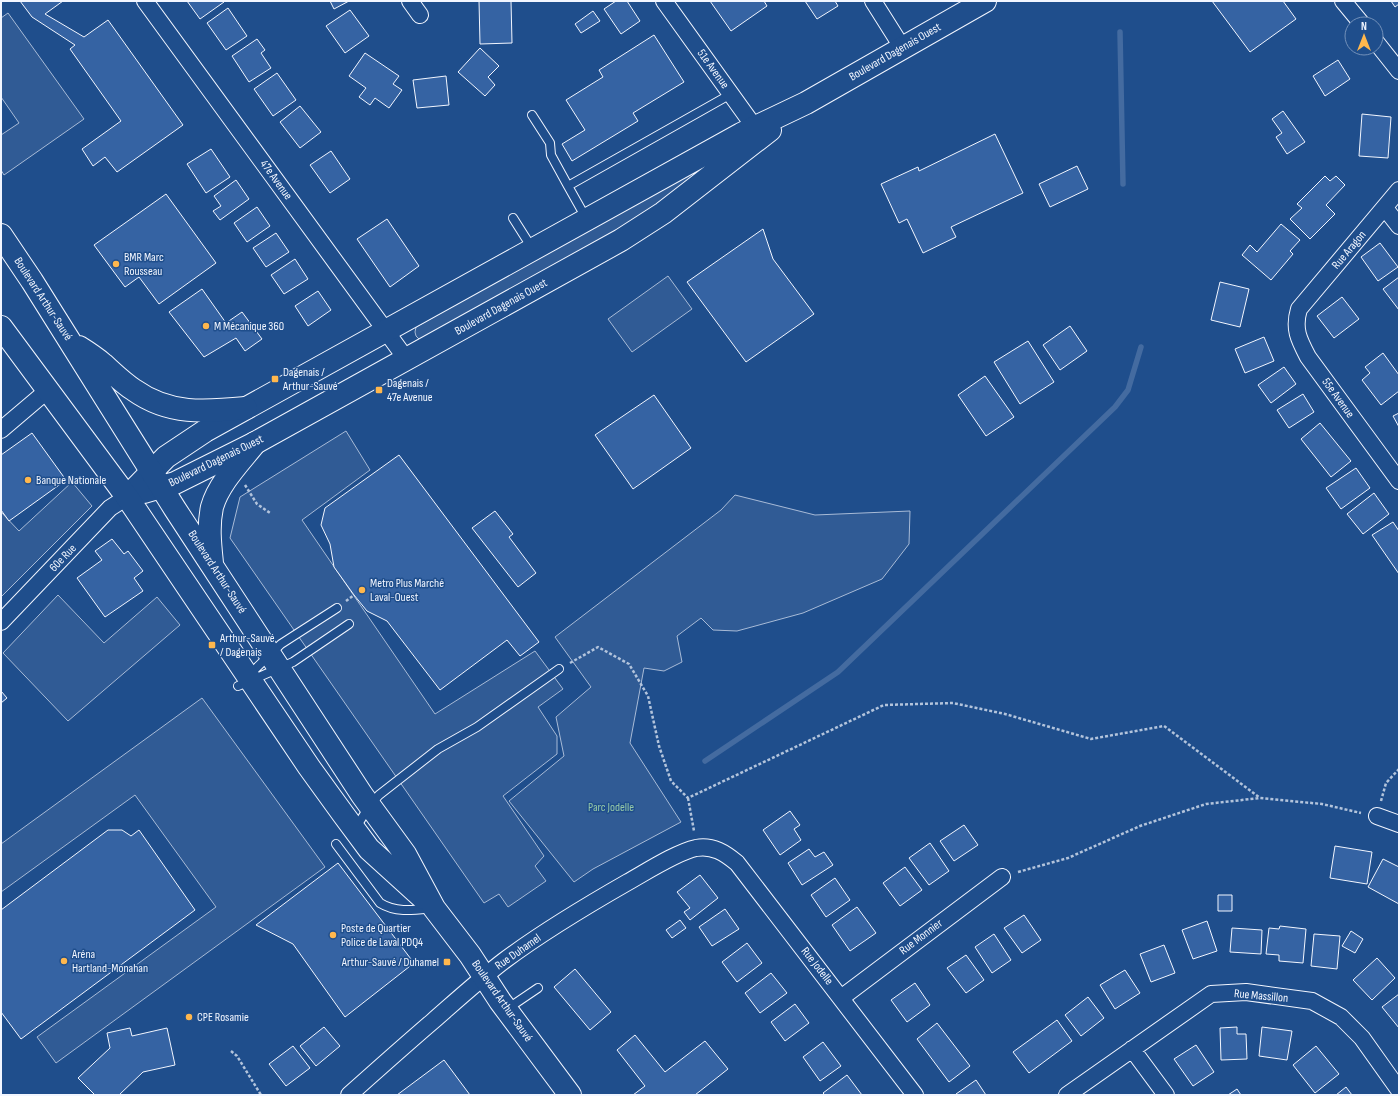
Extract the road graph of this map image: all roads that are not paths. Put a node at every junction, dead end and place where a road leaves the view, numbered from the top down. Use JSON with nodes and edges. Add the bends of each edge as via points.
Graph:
{"nodes":[{"id":1,"x":145,"y":1,"type":"edge"},
{"id":2,"x":410,"y":1,"type":"edge"},
{"id":3,"x":664,"y":1,"type":"edge"},
{"id":4,"x":873,"y":1,"type":"edge"},
{"id":5,"x":985,"y":1,"type":"edge"},
{"id":6,"x":1343,"y":1,"type":"edge"},
{"id":7,"x":420,"y":15,"type":"dead end"},
{"id":8,"x":1355,"y":16,"type":"edge"},
{"id":9,"x":902,"y":47,"type":"junction"},
{"id":10,"x":1384,"y":52,"type":"edge"},
{"id":11,"x":1399,"y":71,"type":"edge"},
{"id":12,"x":732,"y":94,"type":"junction"},
{"id":13,"x":532,"y":115,"type":"dead end"},
{"id":14,"x":758,"y":132,"type":"junction"},
{"id":15,"x":568,"y":186,"type":"junction"},
{"id":16,"x":1399,"y":190,"type":"edge"},
{"id":17,"x":1385,"y":208,"type":"junction"},
{"id":18,"x":513,"y":218,"type":"dead end"},
{"id":19,"x":587,"y":219,"type":"junction"},
{"id":20,"x":1399,"y":226,"type":"edge"},
{"id":21,"x":1,"y":235,"type":"edge"},
{"id":22,"x":532,"y":249,"type":"junction"},
{"id":23,"x":1299,"y":309,"type":"joint"},
{"id":24,"x":1,"y":327,"type":"edge"},
{"id":25,"x":386,"y":330,"type":"junction"},
{"id":26,"x":69,"y":340,"type":"junction"},
{"id":27,"x":407,"y":360,"type":"junction"},
{"id":28,"x":48,"y":390,"type":"junction"},
{"id":29,"x":246,"y":408,"type":"junction"},
{"id":30,"x":1,"y":430,"type":"edge"},
{"id":31,"x":255,"y":443,"type":"junction"},
{"id":32,"x":157,"y":479,"type":"junction"},
{"id":33,"x":1399,"y":481,"type":"edge"},
{"id":34,"x":127,"y":497,"type":"junction"},
{"id":35,"x":213,"y":566,"type":"junction"},
{"id":36,"x":337,"y":608,"type":"dead end"},
{"id":37,"x":1,"y":622,"type":"edge"},
{"id":38,"x":349,"y":624,"type":"dead end"},
{"id":39,"x":275,"y":661,"type":"junction"},
{"id":40,"x":559,"y":669,"type":"road end"},
{"id":41,"x":250,"y":678,"type":"junction"},
{"id":42,"x":370,"y":805,"type":"junction"},
{"id":43,"x":1377,"y":816,"type":"road end"},
{"id":44,"x":1399,"y":824,"type":"edge"},
{"id":45,"x":355,"y":829,"type":"junction"},
{"id":46,"x":336,"y":844,"type":"dead end"},
{"id":47,"x":703,"y":848,"type":"joint"},
{"id":48,"x":1002,"y":877,"type":"road end"},
{"id":49,"x":434,"y":908,"type":"junction"},
{"id":50,"x":484,"y":977,"type":"junction"},
{"id":51,"x":538,"y":988,"type":"dead end"},
{"id":52,"x":841,"y":998,"type":"junction"},
{"id":53,"x":506,"y":1009,"type":"junction"},
{"id":54,"x":1132,"y":1049,"type":"junction"},
{"id":55,"x":1399,"y":1090,"type":"edge"},
{"id":56,"x":349,"y":1095,"type":"edge"},
{"id":57,"x":570,"y":1095,"type":"edge"},
{"id":58,"x":915,"y":1095,"type":"edge"},
{"id":59,"x":1067,"y":1095,"type":"edge"},
{"id":60,"x":1166,"y":1095,"type":"edge"}],
"edges":[{"from":1,"to":25,"type":"street","name":"47e Avenue"},
{"from":2,"to":7,"type":"street"},
{"from":3,"to":12,"type":"street","name":"51e Avenue"},
{"from":4,"to":9,"type":"street"},
{"from":5,"to":9,"type":"main road","name":"Boulevard Dagenais Ouest"},
{"from":6,"to":8,"type":"street"},
{"from":9,"to":14,"type":"main road","name":"Boulevard Dagenais Ouest"},
{"from":10,"to":11,"type":"street"},
{"from":12,"to":14,"type":"street","name":"51e Avenue"},
{"from":12,"to":15,"type":"lane"},
{"from":13,"to":15,"type":"lane","via":[[550,143],[551,155]]},
{"from":14,"to":19,"type":"main road","name":"Boulevard Dagenais Ouest"},
{"from":14,"to":27,"type":"main road","name":"Boulevard Dagenais Ouest","via":[[646,224]]},
{"from":15,"to":19,"type":"lane"},
{"from":16,"to":17,"type":"street","name":"Rue Aragon"},
{"from":17,"to":20,"type":"street"},
{"from":17,"to":23,"type":"street","name":"Rue Aragon"},
{"from":18,"to":22,"type":"lane"},
{"from":19,"to":22,"type":"main road","name":"Boulevard Dagenais Ouest"},
{"from":21,"to":26,"type":"main road","name":"Boulevard Arthur-Sauvé"},
{"from":22,"to":25,"type":"main road","name":"Boulevard Dagenais Ouest"},
{"from":23,"to":33,"type":"street","name":"55e Avenue","via":[[1296,319],[1297,336],[1308,357]]},
{"from":24,"to":28,"type":"main road","name":"Boulevard Arthur-Sauvé"},
{"from":25,"to":27,"type":"street","name":"47e Avenue"},
{"from":25,"to":29,"type":"main road","name":"Boulevard Dagenais Ouest"},
{"from":26,"to":29,"type":"main road","via":[[102,363],[132,389],[160,405],[203,411]]},
{"from":26,"to":32,"type":"main road","name":"Boulevard Arthur-Sauvé"},
{"from":27,"to":31,"type":"main road","name":"Boulevard Dagenais Ouest"},
{"from":28,"to":30,"type":"street"},
{"from":28,"to":34,"type":"main road","name":"Boulevard Arthur-Sauvé"},
{"from":29,"to":32,"type":"main road","name":"Boulevard Dagenais Ouest","via":[[166,457]]},
{"from":31,"to":32,"type":"main road","name":"Boulevard Dagenais Ouest","via":[[188,477]]},
{"from":31,"to":35,"type":"main road","via":[[222,486],[212,506],[209,533]]},
{"from":32,"to":34,"type":"main road","name":"Boulevard Dagenais Ouest"},
{"from":32,"to":35,"type":"main road","name":"Boulevard Arthur-Sauvé"},
{"from":34,"to":37,"type":"street","name":"60e Rue","via":[[110,508]]},
{"from":34,"to":41,"type":"main road","name":"Boulevard Arthur-Sauvé"},
{"from":35,"to":39,"type":"main road","name":"Boulevard Arthur-Sauvé"},
{"from":36,"to":39,"type":"lane","via":[[281,644]]},
{"from":38,"to":39,"type":"lane","via":[[293,662]]},
{"from":39,"to":41,"type":"lane"},
{"from":39,"to":41,"type":"lane"},
{"from":39,"to":42,"type":"main road","name":"Boulevard Arthur-Sauvé"},
{"from":40,"to":42,"type":"lane","via":[[477,727],[438,750],[379,795]]},
{"from":41,"to":45,"type":"main road","name":"Boulevard Arthur-Sauvé"},
{"from":42,"to":45,"type":"lane"},
{"from":42,"to":49,"type":"main road","name":"Boulevard Arthur-Sauvé","via":[[405,854]]},
{"from":43,"to":44,"type":"street"},
{"from":45,"to":49,"type":"main road","name":"Boulevard Arthur-Sauvé","via":[[369,849]]},
{"from":46,"to":49,"type":"lane","via":[[380,903],[391,909]]},
{"from":47,"to":50,"type":"street","name":"Rue Duhamel","via":[[687,851],[597,900],[525,946]]},
{"from":47,"to":52,"type":"street","name":"Rue Jodelle","via":[[720,851],[737,863]]},
{"from":48,"to":52,"type":"street","name":"Rue Monnier"},
{"from":49,"to":50,"type":"main road","name":"Boulevard Arthur-Sauvé"},
{"from":50,"to":53,"type":"main road","name":"Boulevard Arthur-Sauvé"},
{"from":50,"to":56,"type":"street","name":"Rue Duhamel"},
{"from":51,"to":53,"type":"lane"},
{"from":52,"to":58,"type":"street","name":"Rue Jodelle"},
{"from":53,"to":57,"type":"main road","name":"Boulevard Arthur-Sauvé"},
{"from":54,"to":55,"type":"street","name":"Rue Massillon","via":[[1211,994],[1246,992],[1312,1001],[1341,1017],[1362,1038]]},
{"from":54,"to":59,"type":"street","name":"Rue Massillon"},
{"from":54,"to":60,"type":"street"}]}
